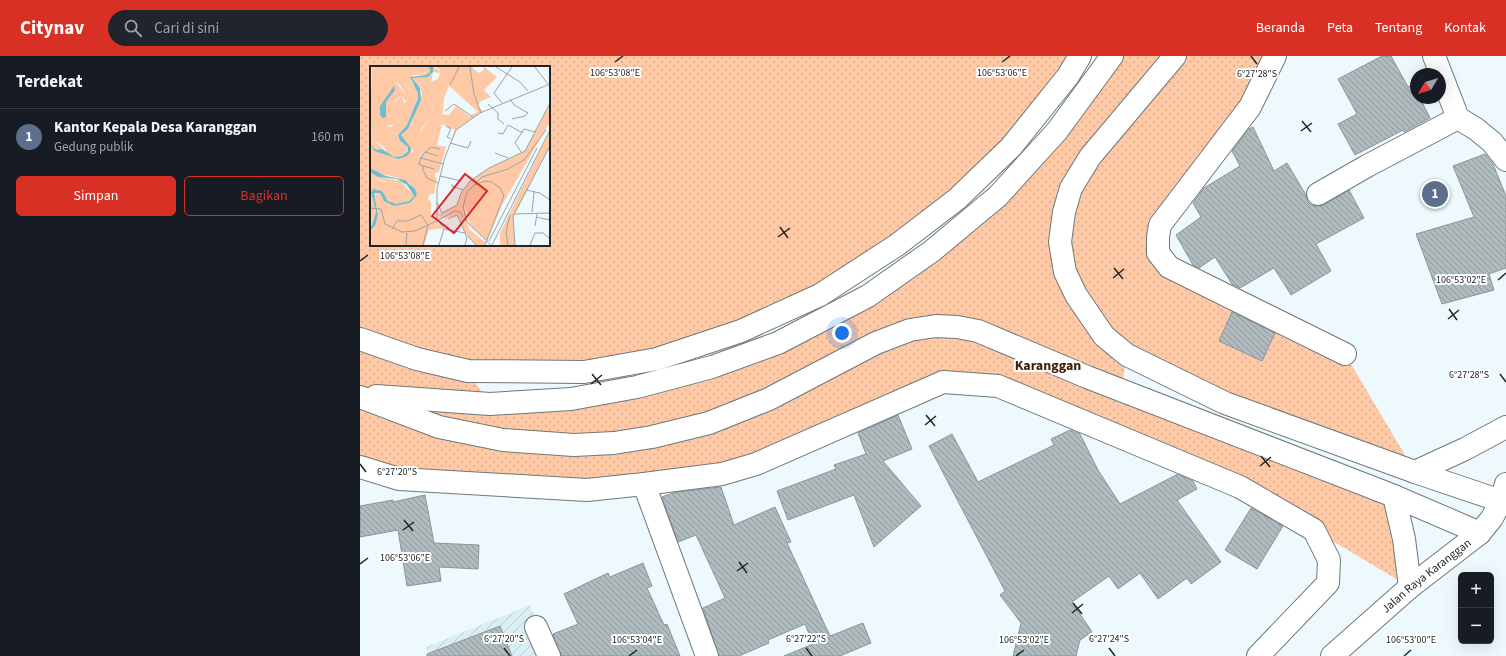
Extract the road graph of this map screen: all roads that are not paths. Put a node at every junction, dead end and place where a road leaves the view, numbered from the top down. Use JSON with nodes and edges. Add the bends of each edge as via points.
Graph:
{"nodes":[{"id":1,"x":1080,"y":56,"type":"edge"},
{"id":2,"x":1112,"y":56,"type":"edge"},
{"id":3,"x":1175,"y":56,"type":"edge"},
{"id":4,"x":1275,"y":56,"type":"edge"},
{"id":5,"x":1434,"y":56,"type":"edge"},
{"id":6,"x":1458,"y":118,"type":"junction"},
{"id":7,"x":1506,"y":160,"type":"edge"},
{"id":8,"x":1318,"y":194,"type":"dead end"},
{"id":9,"x":360,"y":339,"type":"edge"},
{"id":10,"x":1345,"y":354,"type":"dead end"},
{"id":11,"x":360,"y":396,"type":"edge"},
{"id":12,"x":1506,"y":427,"type":"edge"},
{"id":13,"x":360,"y":468,"type":"edge"},
{"id":14,"x":1415,"y":472,"type":"junction"},
{"id":15,"x":644,"y":484,"type":"junction"},
{"id":16,"x":1504,"y":493,"type":"edge"},
{"id":17,"x":1394,"y":496,"type":"junction"},
{"id":18,"x":1480,"y":534,"type":"junction"},
{"id":19,"x":1410,"y":587,"type":"junction"},
{"id":20,"x":536,"y":627,"type":"dead end"},
{"id":21,"x":549,"y":656,"type":"edge"},
{"id":22,"x":707,"y":656,"type":"edge"},
{"id":23,"x":1258,"y":656,"type":"edge"},
{"id":24,"x":1332,"y":656,"type":"edge"}],
"edges":[{"from":1,"to":9,"type":"main road","via":[[1068,76],[1011,147],[957,199],[898,245],[820,295],[742,331],[657,359],[584,372],[468,371],[417,359]]},
{"from":2,"to":11,"type":"main road","via":[[1057,131],[998,196],[932,251],[868,296],[778,343],[712,367],[637,387],[570,399],[490,404]]},
{"from":3,"to":14,"type":"main road","via":[[1090,157],[1071,188],[1064,212],[1060,242],[1065,272],[1076,295],[1104,336],[1127,355],[1225,403]]},
{"from":4,"to":10,"type":"main road","via":[[1250,107],[1160,225],[1158,253],[1169,267]]},
{"from":5,"to":6,"type":"main road"},
{"from":6,"to":7,"type":"main road","via":[[1492,142]]},
{"from":6,"to":8,"type":"main road"},
{"from":11,"to":17,"type":"main road","via":[[439,427],[503,440],[574,445],[614,443],[652,437],[708,423],[769,399],[876,343],[910,330],[936,326],[957,327],[978,330],[1087,377]]},
{"from":12,"to":14,"type":"main road"},
{"from":13,"to":15,"type":"main road","via":[[399,478],[587,490]]},
{"from":14,"to":16,"type":"main road"},
{"from":15,"to":22,"type":"main road"},
{"from":15,"to":23,"type":"main road","via":[[722,474],[756,464],[943,382],[998,386],[1240,487],[1314,530],[1329,560],[1328,583]]},
{"from":16,"to":18,"type":"main road","name":"Jalan Raya Karanggan","via":[[1492,518]]},
{"from":17,"to":18,"type":"main road"},
{"from":17,"to":19,"type":"main road","via":[[1404,539]]},
{"from":18,"to":19,"type":"main road","name":"Jalan Raya Karanggan"},
{"from":19,"to":24,"type":"main road","name":"Jalan Raya Karanggan"},
{"from":20,"to":21,"type":"main road"}]}
